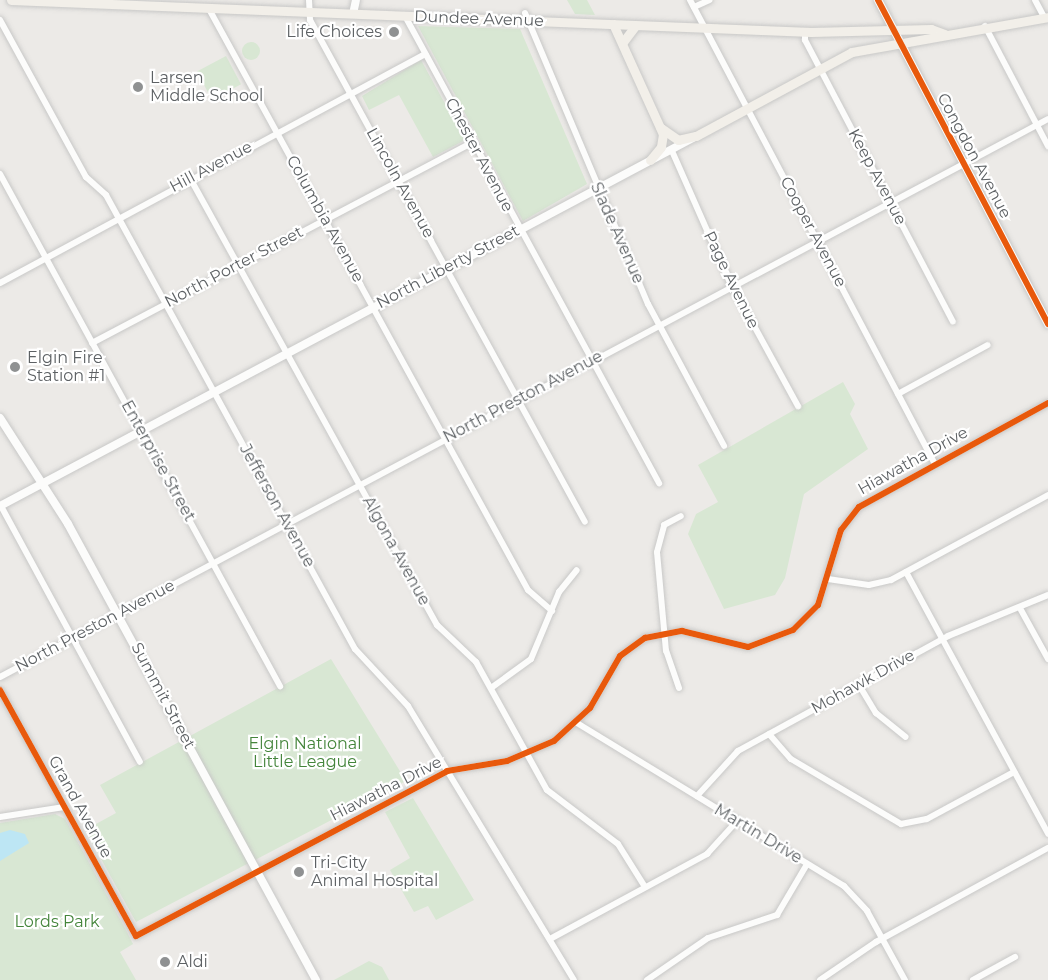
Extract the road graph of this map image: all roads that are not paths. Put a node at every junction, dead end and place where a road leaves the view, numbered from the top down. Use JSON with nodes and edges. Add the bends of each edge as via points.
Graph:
{"nodes":[{"id":1,"x":11,"y":0,"type":"edge"},
{"id":2,"x":182,"y":0,"type":"edge"},
{"id":3,"x":309,"y":0,"type":"edge"},
{"id":4,"x":356,"y":0,"type":"edge"},
{"id":5,"x":690,"y":0,"type":"edge"},
{"id":6,"x":710,"y":0,"type":"edge"},
{"id":7,"x":1035,"y":0,"type":"edge"},
{"id":8,"x":68,"y":1,"type":"edge"},
{"id":9,"x":881,"y":1,"type":"edge"},
{"id":10,"x":163,"y":4,"type":"edge"},
{"id":11,"x":694,"y":7,"type":"junction"},
{"id":12,"x":209,"y":9,"type":"junction"},
{"id":13,"x":310,"y":12,"type":"junction"},
{"id":14,"x":353,"y":14,"type":"junction"},
{"id":15,"x":405,"y":16,"type":"junction"},
{"id":16,"x":525,"y":17,"type":"junction"},
{"id":17,"x":1046,"y":17,"type":"edge"},
{"id":18,"x":0,"y":20,"type":"edge"},
{"id":19,"x":613,"y":24,"type":"junction"},
{"id":20,"x":636,"y":25,"type":"junction"},
{"id":21,"x":985,"y":26,"type":"junction"},
{"id":22,"x":706,"y":28,"type":"junction"},
{"id":23,"x":805,"y":32,"type":"junction"},
{"id":24,"x":895,"y":33,"type":"junction"},
{"id":25,"x":942,"y":33,"type":"junction"},
{"id":26,"x":623,"y":42,"type":"junction"},
{"id":27,"x":901,"y":45,"type":"junction"},
{"id":28,"x":852,"y":52,"type":"junction"},
{"id":29,"x":425,"y":54,"type":"junction"},
{"id":30,"x":820,"y":69,"type":"junction"},
{"id":31,"x":351,"y":92,"type":"junction"},
{"id":32,"x":747,"y":109,"type":"junction"},
{"id":33,"x":1048,"y":119,"type":"edge"},
{"id":34,"x":1037,"y":125,"type":"junction"},
{"id":35,"x":661,"y":128,"type":"junction"},
{"id":36,"x":277,"y":132,"type":"junction"},
{"id":37,"x":696,"y":136,"type":"junction"},
{"id":38,"x":472,"y":142,"type":"junction"},
{"id":39,"x":1048,"y":146,"type":"edge"},
{"id":40,"x":672,"y":151,"type":"junction"},
{"id":41,"x":650,"y":160,"type":"junction"},
{"id":42,"x":964,"y":164,"type":"junction"},
{"id":43,"x":0,"y":174,"type":"edge"},
{"id":44,"x":190,"y":178,"type":"junction"},
{"id":45,"x":398,"y":181,"type":"junction"},
{"id":46,"x":597,"y":187,"type":"junction"},
{"id":47,"x":890,"y":203,"type":"junction"},
{"id":48,"x":117,"y":216,"type":"junction"},
{"id":49,"x":325,"y":219,"type":"junction"},
{"id":50,"x":519,"y":228,"type":"junction"},
{"id":51,"x":818,"y":241,"type":"junction"},
{"id":52,"x":45,"y":257,"type":"junction"},
{"id":53,"x":239,"y":264,"type":"junction"},
{"id":54,"x":446,"y":267,"type":"junction"},
{"id":55,"x":0,"y":283,"type":"edge"},
{"id":56,"x":732,"y":286,"type":"junction"},
{"id":57,"x":165,"y":303,"type":"junction"},
{"id":58,"x":373,"y":307,"type":"junction"},
{"id":59,"x":953,"y":322,"type":"dead end"},
{"id":60,"x":1048,"y":324,"type":"edge"},
{"id":61,"x":659,"y":326,"type":"junction"},
{"id":62,"x":92,"y":342,"type":"junction"},
{"id":63,"x":988,"y":345,"type":"dead end"},
{"id":64,"x":287,"y":352,"type":"junction"},
{"id":65,"x":592,"y":361,"type":"junction"},
{"id":66,"x":213,"y":391,"type":"junction"},
{"id":67,"x":898,"y":394,"type":"junction"},
{"id":68,"x":519,"y":399,"type":"junction"},
{"id":69,"x":1048,"y":403,"type":"edge"},
{"id":70,"x":798,"y":406,"type":"dead end"},
{"id":71,"x":0,"y":418,"type":"edge"},
{"id":72,"x":141,"y":430,"type":"junction"},
{"id":73,"x":446,"y":438,"type":"junction"},
{"id":74,"x":724,"y":446,"type":"dead end"},
{"id":75,"x":935,"y":464,"type":"junction"},
{"id":76,"x":45,"y":482,"type":"junction"},
{"id":77,"x":659,"y":483,"type":"dead end"},
{"id":78,"x":359,"y":484,"type":"junction"},
{"id":79,"x":1048,"y":495,"type":"edge"},
{"id":80,"x":0,"y":506,"type":"edge"},
{"id":81,"x":681,"y":516,"type":"dead end"},
{"id":82,"x":585,"y":522,"type":"dead end"},
{"id":83,"x":286,"y":523,"type":"junction"},
{"id":84,"x":213,"y":562,"type":"junction"},
{"id":85,"x":578,"y":570,"type":"dead end"},
{"id":86,"x":906,"y":572,"type":"junction"},
{"id":87,"x":828,"y":579,"type":"junction"},
{"id":88,"x":1048,"y":595,"type":"edge"},
{"id":89,"x":1021,"y":610,"type":"junction"},
{"id":90,"x":552,"y":611,"type":"junction"},
{"id":91,"x":118,"y":614,"type":"junction"},
{"id":92,"x":664,"y":631,"type":"junction"},
{"id":93,"x":72,"y":638,"type":"junction"},
{"id":94,"x":943,"y":639,"type":"junction"},
{"id":95,"x":1048,"y":659,"type":"edge"},
{"id":96,"x":0,"y":677,"type":"edge"},
{"id":97,"x":859,"y":685,"type":"junction"},
{"id":98,"x":280,"y":686,"type":"dead end"},
{"id":99,"x":491,"y":688,"type":"junction"},
{"id":100,"x":679,"y":688,"type":"dead end"},
{"id":101,"x":0,"y":690,"type":"edge"},
{"id":102,"x":577,"y":723,"type":"junction"},
{"id":103,"x":769,"y":734,"type":"junction"},
{"id":104,"x":906,"y":737,"type":"dead end"},
{"id":105,"x":527,"y":754,"type":"junction"},
{"id":106,"x":140,"y":762,"type":"dead end"},
{"id":107,"x":447,"y":771,"type":"junction"},
{"id":108,"x":1014,"y":772,"type":"junction"},
{"id":109,"x":696,"y":796,"type":"junction"},
{"id":110,"x":64,"y":807,"type":"junction"},
{"id":111,"x":0,"y":817,"type":"edge"},
{"id":112,"x":737,"y":821,"type":"junction"},
{"id":113,"x":1048,"y":834,"type":"edge"},
{"id":114,"x":1048,"y":848,"type":"edge"},
{"id":115,"x":807,"y":864,"type":"junction"},
{"id":116,"x":257,"y":872,"type":"junction"},
{"id":117,"x":645,"y":887,"type":"junction"},
{"id":118,"x":136,"y":936,"type":"joint"},
{"id":119,"x":882,"y":938,"type":"junction"},
{"id":120,"x":550,"y":939,"type":"junction"},
{"id":121,"x":1015,"y":957,"type":"dead end"},
{"id":122,"x":315,"y":980,"type":"edge"},
{"id":123,"x":574,"y":980,"type":"edge"},
{"id":124,"x":647,"y":980,"type":"edge"},
{"id":125,"x":819,"y":980,"type":"edge"},
{"id":126,"x":904,"y":980,"type":"edge"},
{"id":127,"x":973,"y":980,"type":"edge"}],
"edges":[{"from":1,"to":8,"type":"main road","name":"Dundee Avenue"},
{"from":2,"to":10,"type":"street"},
{"from":3,"to":13,"type":"street","name":"Lincoln Avenue"},
{"from":4,"to":14,"type":"street"},
{"from":5,"to":11,"type":"street","name":"Cooper Avenue"},
{"from":6,"to":11,"type":"street"},
{"from":7,"to":17,"type":"street"},
{"from":8,"to":10,"type":"main road","name":"Dundee Avenue"},
{"from":9,"to":24,"type":"street","name":"Congdon Avenue"},
{"from":10,"to":12,"type":"main road","name":"Dundee Avenue"},
{"from":11,"to":22,"type":"street","name":"Cooper Avenue"},
{"from":12,"to":13,"type":"main road","name":"Dundee Avenue"},
{"from":12,"to":36,"type":"street","name":"Columbia Avenue"},
{"from":13,"to":14,"type":"main road","name":"Dundee Avenue"},
{"from":13,"to":31,"type":"street","name":"Lincoln Avenue"},
{"from":14,"to":15,"type":"main road","name":"Dundee Avenue"},
{"from":15,"to":16,"type":"main road","name":"Dundee Avenue"},
{"from":15,"to":29,"type":"street","name":"Chester Avenue"},
{"from":16,"to":19,"type":"main road","name":"Dundee Avenue"},
{"from":16,"to":46,"type":"street","name":"Slade Avenue"},
{"from":17,"to":21,"type":"main road","name":"Dundee Avenue"},
{"from":18,"to":48,"type":"street","name":"Jefferson Avenue","via":[[86,177],[105,193]]},
{"from":19,"to":20,"type":"main road","name":"Dundee Avenue"},
{"from":19,"to":26,"type":"main road"},
{"from":20,"to":22,"type":"main road","name":"Dundee Avenue"},
{"from":20,"to":26,"type":"main road"},
{"from":21,"to":25,"type":"main road","name":"Dundee Avenue"},
{"from":21,"to":34,"type":"street"},
{"from":22,"to":23,"type":"main road","name":"Dundee Avenue"},
{"from":22,"to":32,"type":"street","name":"Cooper Avenue"},
{"from":23,"to":24,"type":"main road","name":"Dundee Avenue"},
{"from":23,"to":30,"type":"street","name":"Keep Avenue"},
{"from":24,"to":25,"type":"main road","name":"Dundee Avenue"},
{"from":24,"to":27,"type":"street","name":"Congdon Avenue"},
{"from":24,"to":28,"type":"main road"},
{"from":25,"to":27,"type":"main road","name":"Dundee Avenue"},
{"from":26,"to":35,"type":"main road"},
{"from":27,"to":28,"type":"main road","name":"North Liberty Street"},
{"from":27,"to":42,"type":"street","name":"Congdon Avenue"},
{"from":28,"to":30,"type":"main road","name":"North Liberty Street"},
{"from":29,"to":31,"type":"street","name":"Hill Avenue"},
{"from":29,"to":38,"type":"street","name":"Chester Avenue"},
{"from":30,"to":32,"type":"main road","name":"North Liberty Street"},
{"from":30,"to":47,"type":"street","name":"Keep Avenue"},
{"from":31,"to":36,"type":"street","name":"Hill Avenue"},
{"from":31,"to":45,"type":"street","name":"Lincoln Avenue"},
{"from":32,"to":37,"type":"main road","name":"North Liberty Street"},
{"from":32,"to":51,"type":"street","name":"Cooper Avenue"},
{"from":33,"to":34,"type":"street","name":"North Preston Avenue"},
{"from":34,"to":39,"type":"street"},
{"from":34,"to":42,"type":"street","name":"North Preston Avenue"},
{"from":35,"to":37,"type":"main road","via":[[676,139]]},
{"from":35,"to":41,"type":"main road","via":[[661,147]]},
{"from":36,"to":44,"type":"street","name":"Hill Avenue"},
{"from":36,"to":49,"type":"street","name":"Columbia Avenue"},
{"from":37,"to":40,"type":"main road","name":"North Liberty Street"},
{"from":38,"to":45,"type":"street","name":"North Porter Street"},
{"from":38,"to":50,"type":"street","name":"Chester Avenue"},
{"from":40,"to":41,"type":"main road","name":"North Liberty Street"},
{"from":40,"to":56,"type":"street","name":"Page Avenue"},
{"from":41,"to":46,"type":"main road","name":"North Liberty Street"},
{"from":42,"to":47,"type":"street","name":"North Preston Avenue"},
{"from":42,"to":60,"type":"street","name":"Congdon Avenue"},
{"from":43,"to":52,"type":"street","name":"Enterprise Street"},
{"from":44,"to":48,"type":"street","name":"Hill Avenue"},
{"from":44,"to":53,"type":"street","name":"Algona Avenue"},
{"from":45,"to":49,"type":"street","name":"North Porter Street"},
{"from":45,"to":54,"type":"street","name":"Lincoln Avenue"},
{"from":46,"to":50,"type":"main road","name":"North Liberty Street"},
{"from":46,"to":61,"type":"street","name":"Slade Avenue"},
{"from":47,"to":51,"type":"street","name":"North Preston Avenue"},
{"from":47,"to":59,"type":"street","name":"Keep Avenue"},
{"from":48,"to":52,"type":"street","name":"Hill Avenue"},
{"from":48,"to":57,"type":"street","name":"Jefferson Avenue"},
{"from":49,"to":53,"type":"street","name":"North Porter Street"},
{"from":49,"to":58,"type":"street","name":"Columbia Avenue"},
{"from":50,"to":54,"type":"main road","name":"North Liberty Street"},
{"from":50,"to":65,"type":"street","name":"Chester Avenue"},
{"from":51,"to":56,"type":"street","name":"North Preston Avenue"},
{"from":51,"to":67,"type":"street","name":"Cooper Avenue"},
{"from":52,"to":55,"type":"street","name":"Hill Avenue"},
{"from":52,"to":62,"type":"street","name":"Enterprise Street"},
{"from":53,"to":57,"type":"street","name":"North Porter Street"},
{"from":53,"to":64,"type":"street","name":"Algona Avenue"},
{"from":54,"to":58,"type":"main road","name":"North Liberty Street"},
{"from":54,"to":68,"type":"street","name":"Lincoln Avenue"},
{"from":56,"to":61,"type":"street","name":"North Preston Avenue"},
{"from":56,"to":70,"type":"street","name":"Page Avenue"},
{"from":57,"to":62,"type":"street","name":"North Porter Street"},
{"from":57,"to":66,"type":"street","name":"Jefferson Avenue"},
{"from":58,"to":64,"type":"main road","name":"North Liberty Street"},
{"from":58,"to":73,"type":"street","name":"Columbia Avenue"},
{"from":61,"to":65,"type":"street","name":"North Preston Avenue"},
{"from":61,"to":74,"type":"street","name":"Slade Avenue"},
{"from":62,"to":72,"type":"street","name":"Enterprise Street"},
{"from":63,"to":67,"type":"street"},
{"from":64,"to":66,"type":"main road","name":"North Liberty Street"},
{"from":64,"to":78,"type":"street","name":"Algona Avenue"},
{"from":65,"to":68,"type":"street","name":"North Preston Avenue"},
{"from":65,"to":77,"type":"street","name":"Chester Avenue"},
{"from":66,"to":72,"type":"main road","name":"North Liberty Street"},
{"from":66,"to":83,"type":"street","name":"Jefferson Avenue"},
{"from":67,"to":75,"type":"street","name":"Cooper Avenue"},
{"from":68,"to":73,"type":"street","name":"North Preston Avenue"},
{"from":68,"to":82,"type":"street","name":"Lincoln Avenue"},
{"from":69,"to":75,"type":"street","name":"Hiawatha Drive"},
{"from":71,"to":76,"type":"main road","name":"Summit Street"},
{"from":72,"to":76,"type":"main road","name":"North Liberty Street"},
{"from":72,"to":84,"type":"street","name":"Enterprise Street"},
{"from":73,"to":78,"type":"street","name":"North Preston Avenue"},
{"from":73,"to":90,"type":"street","name":"Columbia Avenue","via":[[530,592]]},
{"from":75,"to":87,"type":"street","name":"Hiawatha Drive","via":[[852,514],[839,537]]},
{"from":76,"to":80,"type":"main road","name":"North Liberty Street"},
{"from":76,"to":91,"type":"main road","name":"Summit Street"},
{"from":78,"to":83,"type":"street","name":"North Preston Avenue"},
{"from":78,"to":99,"type":"street","name":"Algona Avenue","via":[[437,625],[474,660]]},
{"from":79,"to":86,"type":"street"},
{"from":80,"to":93,"type":"street"},
{"from":81,"to":92,"type":"street","via":[[665,523],[658,540]]},
{"from":83,"to":84,"type":"street","name":"North Preston Avenue"},
{"from":83,"to":107,"type":"street","name":"Jefferson Avenue","via":[[358,655],[399,694]]},
{"from":84,"to":91,"type":"street","name":"North Preston Avenue"},
{"from":84,"to":98,"type":"street","name":"Enterprise Street"},
{"from":85,"to":90,"type":"street"},
{"from":86,"to":87,"type":"street","via":[[869,585]]},
{"from":86,"to":94,"type":"street"},
{"from":87,"to":92,"type":"street","name":"Hiawatha Drive","via":[[808,618],[766,644],[734,647],[691,632]]},
{"from":88,"to":89,"type":"street","name":"Mohawk Drive"},
{"from":89,"to":94,"type":"street","name":"Mohawk Drive"},
{"from":89,"to":95,"type":"street"},
{"from":90,"to":99,"type":"street","via":[[529,662]]},
{"from":91,"to":93,"type":"street","name":"North Preston Avenue"},
{"from":91,"to":116,"type":"main road","name":"Summit Street"},
{"from":92,"to":100,"type":"street"},
{"from":92,"to":102,"type":"street","name":"Hiawatha Drive","via":[[623,652]]},
{"from":93,"to":96,"type":"street","name":"North Preston Avenue"},
{"from":93,"to":106,"type":"street"},
{"from":94,"to":97,"type":"street","name":"Mohawk Drive"},
{"from":94,"to":108,"type":"street"},
{"from":97,"to":103,"type":"street","name":"Mohawk Drive"},
{"from":97,"to":104,"type":"street","via":[[876,713]]},
{"from":99,"to":105,"type":"street","name":"Algona Avenue"},
{"from":101,"to":110,"type":"street","name":"Grand Avenue"},
{"from":102,"to":105,"type":"street","name":"Hiawatha Drive"},
{"from":102,"to":109,"type":"street","name":"Martin Drive"},
{"from":103,"to":108,"type":"street","via":[[790,759],[901,824],[927,819]]},
{"from":103,"to":109,"type":"street","name":"Mohawk Drive","via":[[726,760]]},
{"from":105,"to":107,"type":"street","name":"Hiawatha Drive"},
{"from":105,"to":117,"type":"street","name":"Algona Avenue","via":[[549,794],[618,844]]},
{"from":107,"to":116,"type":"street","name":"Hiawatha Drive"},
{"from":107,"to":120,"type":"street","name":"Jefferson Avenue"},
{"from":108,"to":113,"type":"street"},
{"from":109,"to":112,"type":"street","name":"Martin Drive"},
{"from":110,"to":111,"type":"street"},
{"from":110,"to":118,"type":"street","name":"Grand Avenue"},
{"from":112,"to":115,"type":"street","name":"Martin Drive"},
{"from":112,"to":117,"type":"street","via":[[712,851]]},
{"from":114,"to":119,"type":"street"},
{"from":115,"to":119,"type":"street","name":"Martin Drive","via":[[851,891]]},
{"from":115,"to":124,"type":"street","via":[[779,914],[708,938]]},
{"from":116,"to":118,"type":"street","name":"Hiawatha Drive"},
{"from":116,"to":122,"type":"main road","name":"Summit Street"},
{"from":117,"to":120,"type":"street"},
{"from":119,"to":125,"type":"street"},
{"from":119,"to":126,"type":"street","name":"Martin Drive"},
{"from":120,"to":123,"type":"street","name":"Jefferson Avenue"},
{"from":121,"to":127,"type":"street"}]}
